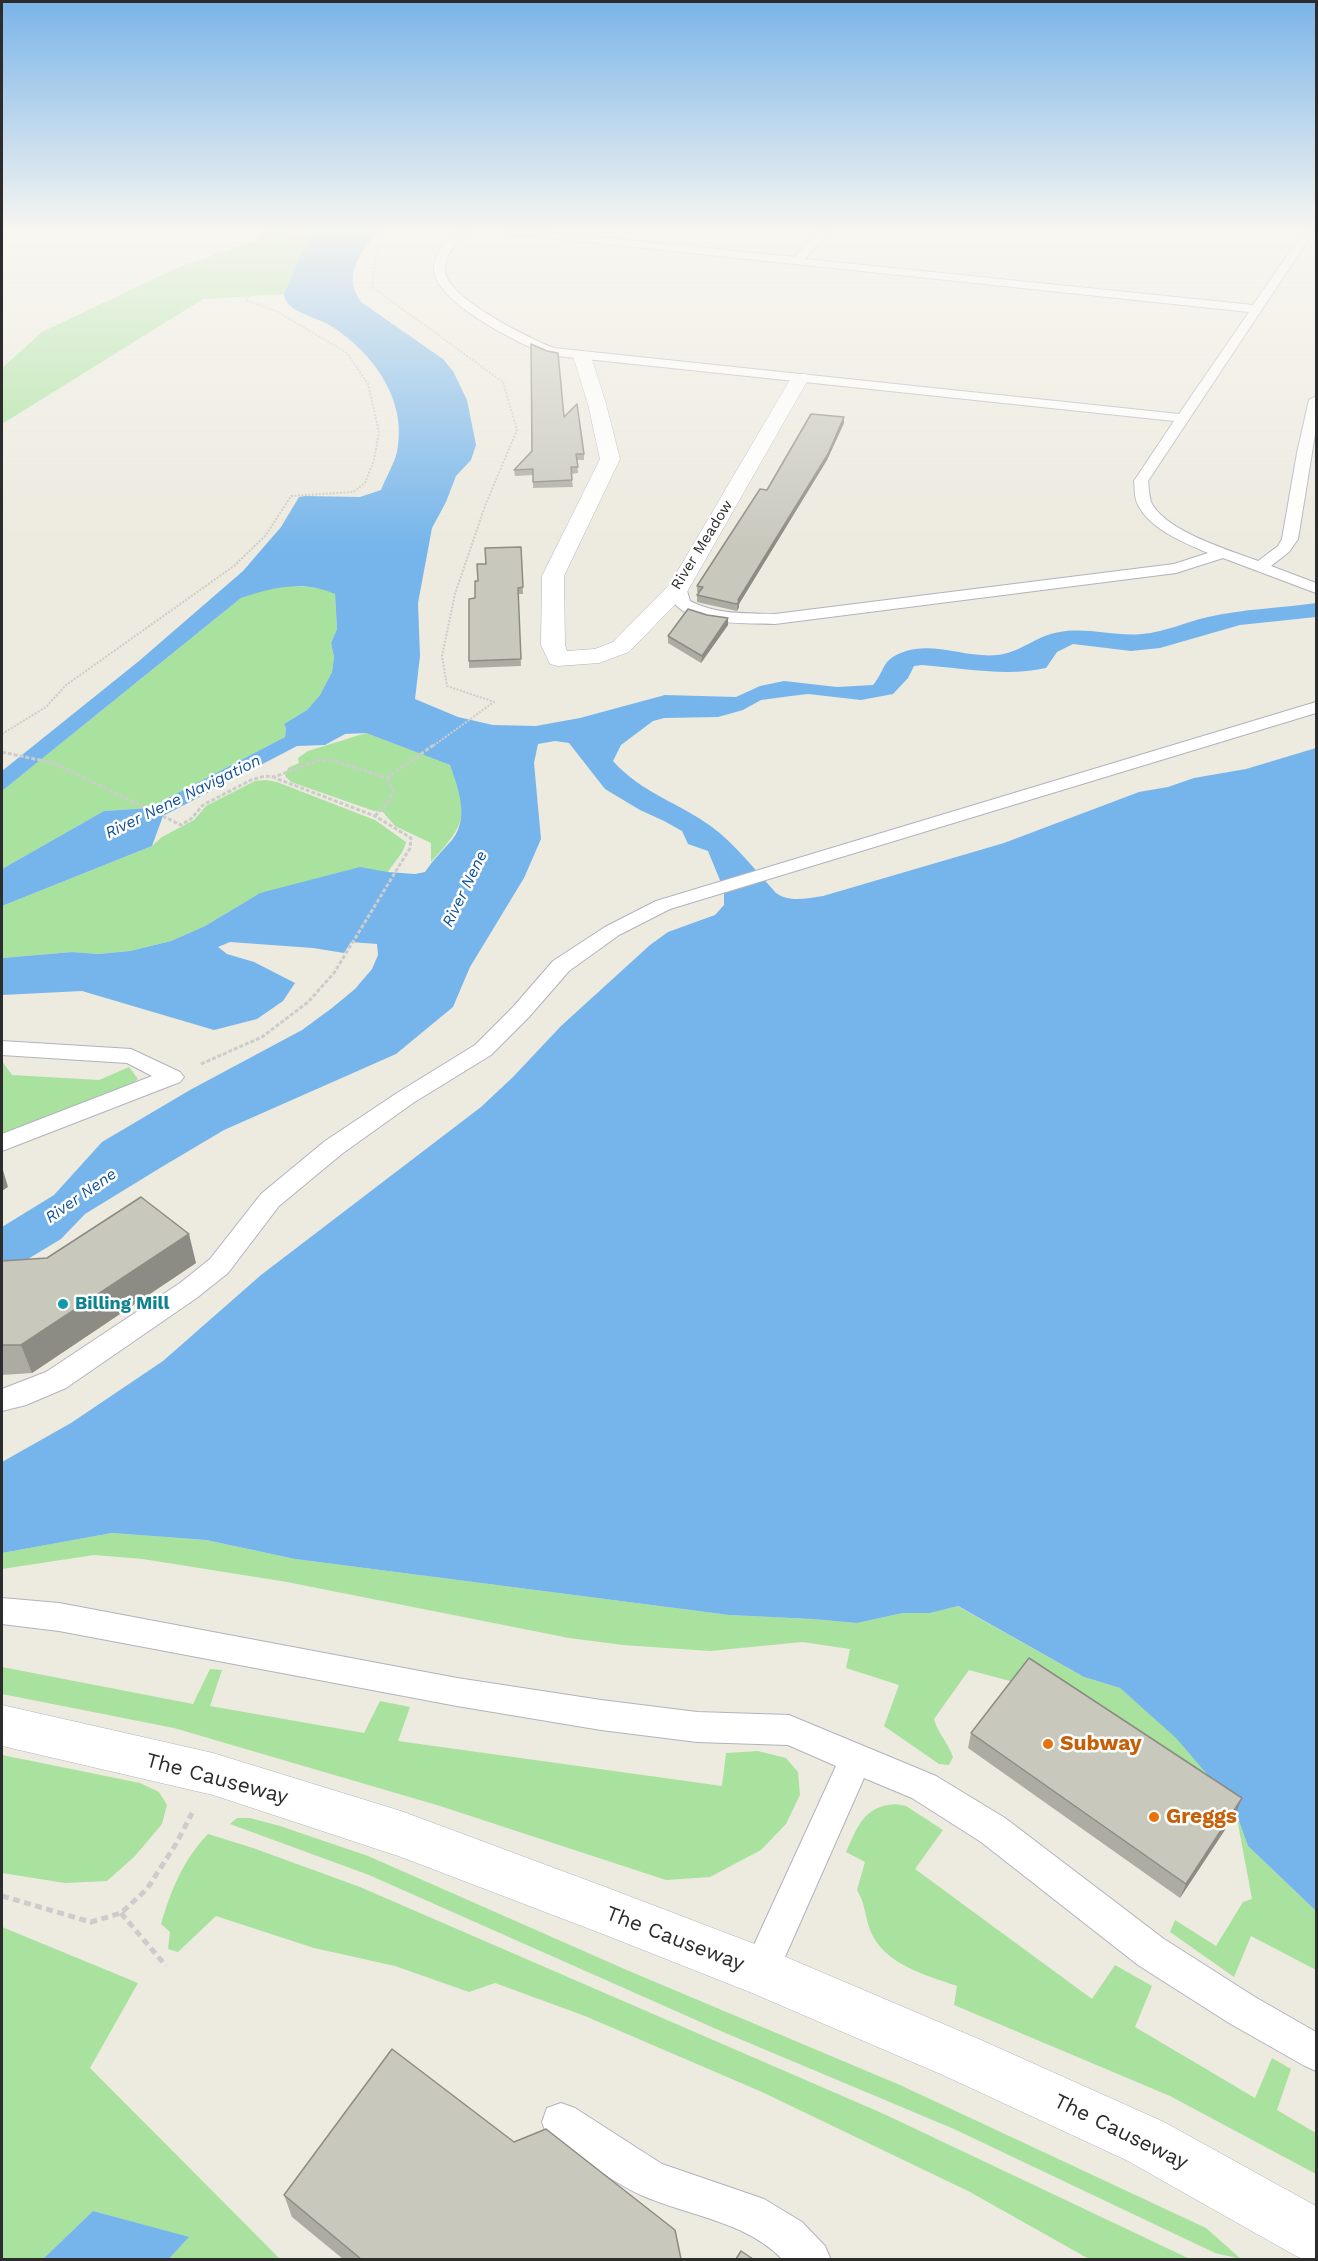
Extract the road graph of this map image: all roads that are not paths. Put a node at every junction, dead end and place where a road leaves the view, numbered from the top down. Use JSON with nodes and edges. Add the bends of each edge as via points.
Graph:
{"nodes":[{"id":1,"x":521,"y":337,"type":"edge"},
{"id":2,"x":1236,"y":337,"type":"edge"},
{"id":3,"x":582,"y":356,"type":"junction"},
{"id":4,"x":800,"y":378,"type":"junction"},
{"id":5,"x":1317,"y":400,"type":"edge"},
{"id":6,"x":1182,"y":418,"type":"junction"},
{"id":7,"x":1224,"y":553,"type":"junction"},
{"id":8,"x":1260,"y":567,"type":"junction"},
{"id":9,"x":679,"y":587,"type":"junction"},
{"id":10,"x":1315,"y":587,"type":"edge"},
{"id":11,"x":1317,"y":707,"type":"edge"},
{"id":12,"x":2,"y":1048,"type":"edge"},
{"id":13,"x":2,"y":1143,"type":"edge"},
{"id":14,"x":2,"y":1400,"type":"edge"},
{"id":15,"x":2,"y":1611,"type":"edge"},
{"id":16,"x":2,"y":1726,"type":"edge"},
{"id":17,"x":857,"y":1757,"type":"junction"},
{"id":18,"x":760,"y":1971,"type":"junction"},
{"id":19,"x":1317,"y":2052,"type":"edge"},
{"id":20,"x":561,"y":2122,"type":"dead end"},
{"id":21,"x":1317,"y":2236,"type":"edge"},
{"id":22,"x":811,"y":2259,"type":"edge"}],
"edges":[{"from":1,"to":3,"type":"lane","via":[[542,349]]},
{"from":2,"to":6,"type":"lane"},
{"from":3,"to":4,"type":"lane"},
{"from":3,"to":9,"type":"street","name":"River Meadow","via":[[610,459],[553,576],[553,645],[558,659],[599,656],[621,647]]},
{"from":4,"to":6,"type":"lane"},
{"from":4,"to":9,"type":"street","name":"River Meadow"},
{"from":5,"to":8,"type":"lane","via":[[1290,539],[1284,549]]},
{"from":6,"to":7,"type":"lane","via":[[1141,482],[1144,503],[1172,530]]},
{"from":7,"to":8,"type":"lane"},
{"from":7,"to":9,"type":"lane","via":[[1176,568],[775,619],[704,614],[682,603]]},
{"from":8,"to":10,"type":"lane"},
{"from":11,"to":14,"type":"lane","via":[[663,905],[612,931],[561,966],[483,1050],[334,1147],[270,1200],[219,1266],[189,1290],[56,1380]]},
{"from":12,"to":13,"type":"lane","via":[[131,1056],[172,1077]]},
{"from":15,"to":17,"type":"lane","via":[[59,1617],[457,1692],[602,1715],[698,1727],[789,1730]]},
{"from":16,"to":18,"type":"street","name":"The Causeway","via":[[213,1774],[401,1834]]},
{"from":17,"to":18,"type":"lane"},
{"from":17,"to":19,"type":"lane","via":[[924,1787],[993,1830],[1151,1952]]},
{"from":18,"to":21,"type":"street","name":"The Causeway","via":[[1145,2141]]},
{"from":20,"to":22,"type":"lane","via":[[652,2180],[750,2212],[788,2236]]}]}
